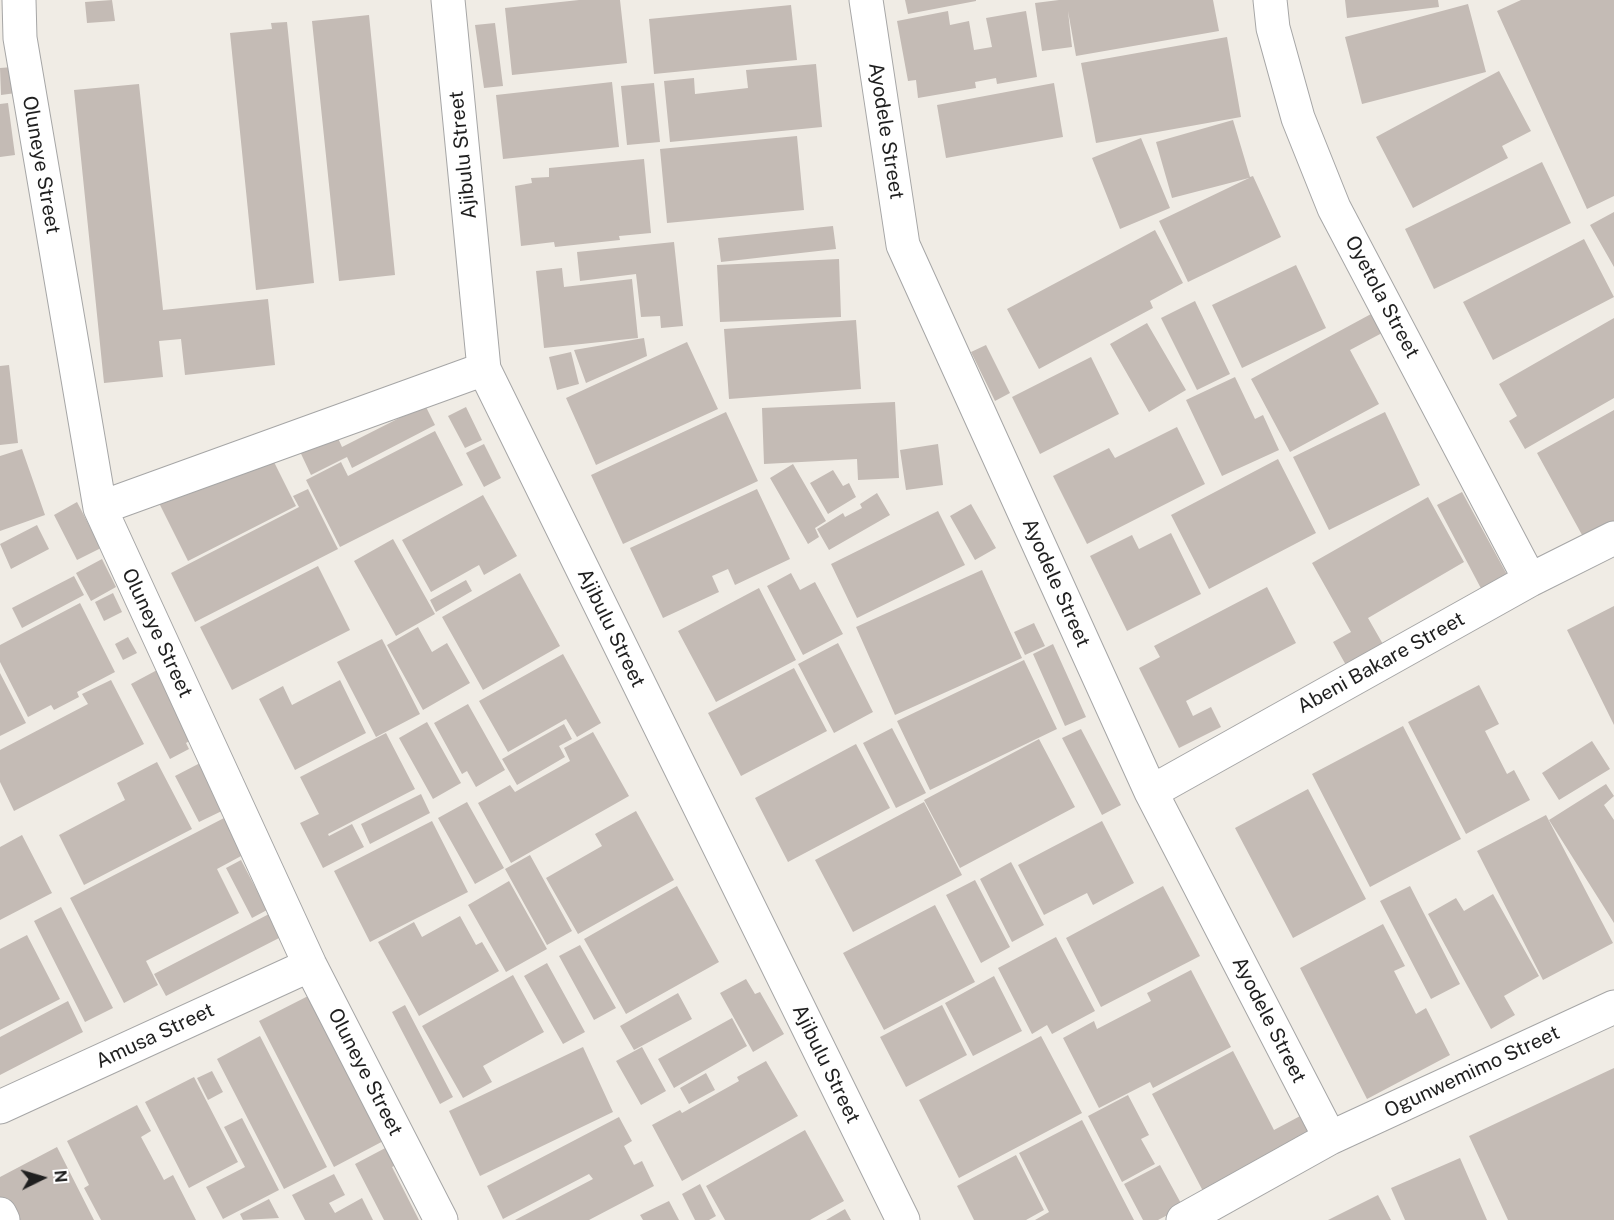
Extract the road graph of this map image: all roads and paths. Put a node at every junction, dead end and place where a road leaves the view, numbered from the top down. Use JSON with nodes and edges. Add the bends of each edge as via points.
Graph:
{"nodes":[{"id":1,"x":19,"y":0,"type":"edge"},
{"id":2,"x":448,"y":0,"type":"edge"},
{"id":3,"x":866,"y":0,"type":"edge"},
{"id":4,"x":1270,"y":0,"type":"edge"},
{"id":5,"x":10,"y":39,"type":"edge"},
{"id":6,"x":483,"y":369,"type":"junction"},
{"id":7,"x":100,"y":508,"type":"junction"},
{"id":8,"x":1614,"y":538,"type":"edge"},
{"id":9,"x":1530,"y":580,"type":"junction"},
{"id":10,"x":1151,"y":792,"type":"junction"},
{"id":11,"x":310,"y":964,"type":"junction"},
{"id":12,"x":1614,"y":1006,"type":"edge"},
{"id":13,"x":0,"y":1107,"type":"edge"},
{"id":14,"x":1330,"y":1138,"type":"junction"},
{"id":15,"x":0,"y":1214,"type":"edge"},
{"id":16,"x":3,"y":1220,"type":"edge"},
{"id":17,"x":441,"y":1220,"type":"edge"},
{"id":18,"x":903,"y":1220,"type":"edge"},
{"id":19,"x":1183,"y":1220,"type":"edge"}],
"edges":[{"from":1,"to":5,"type":"street","name":"Oluneye Street"},
{"from":2,"to":6,"type":"street","name":"Ajibulu Street"},
{"from":3,"to":10,"type":"street","name":"Ayodele Street","via":[[903,245]]},
{"from":4,"to":9,"type":"street","name":"Oyetola Street","via":[[1273,28],[1298,118],[1334,208]]},
{"from":5,"to":7,"type":"street","name":"Oluneye Street"},
{"from":6,"to":7,"type":"street"},
{"from":6,"to":18,"type":"street","name":"Ajibulu Street"},
{"from":7,"to":11,"type":"street","name":"Oluneye Street"},
{"from":8,"to":9,"type":"street","name":"Abeni Bakare Street"},
{"from":9,"to":10,"type":"street","name":"Abeni Bakare Street"},
{"from":10,"to":14,"type":"street","name":"Ayodele Street"},
{"from":11,"to":13,"type":"street","name":"Amusa Street"},
{"from":11,"to":17,"type":"street","name":"Oluneye Street"},
{"from":12,"to":14,"type":"street","name":"Ogunwemimo Street"},
{"from":14,"to":19,"type":"street","name":"Ogunwemimo Street"},
{"from":15,"to":16,"type":"street"}]}
